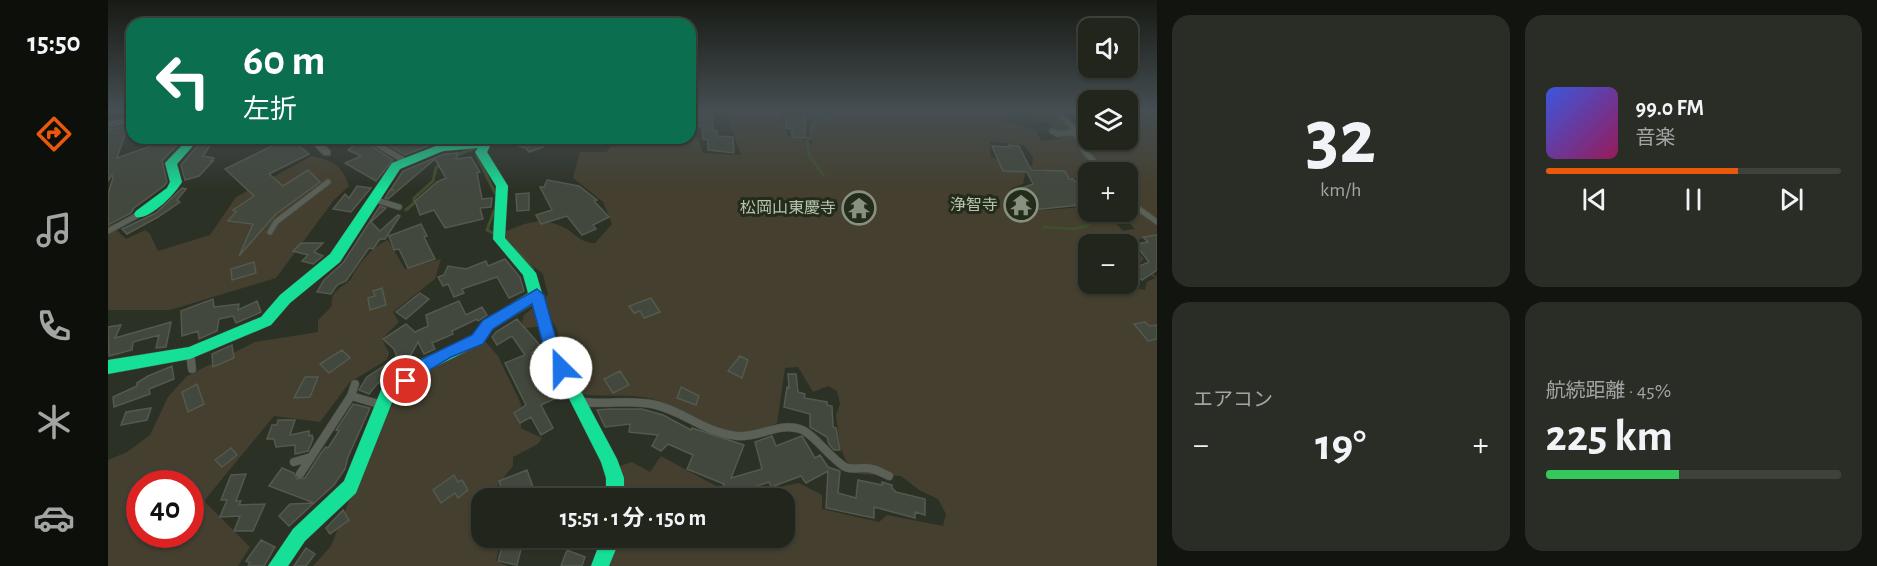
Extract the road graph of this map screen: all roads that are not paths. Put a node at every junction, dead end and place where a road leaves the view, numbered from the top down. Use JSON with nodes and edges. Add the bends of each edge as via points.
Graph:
{"nodes":[{"id":1,"x":1077,"y":136,"type":"edge"},
{"id":2,"x":189,"y":144,"type":"edge"},
{"id":3,"x":318,"y":144,"type":"edge"},
{"id":4,"x":376,"y":144,"type":"edge"},
{"id":5,"x":434,"y":144,"type":"edge"},
{"id":6,"x":484,"y":144,"type":"edge"},
{"id":7,"x":327,"y":153,"type":"dead end"},
{"id":8,"x":405,"y":161,"type":"junction"},
{"id":9,"x":1094,"y":162,"type":"edge"},
{"id":10,"x":328,"y":182,"type":"dead end"},
{"id":11,"x":376,"y":200,"type":"junction"},
{"id":12,"x":399,"y":207,"type":"dead end"},
{"id":13,"x":1138,"y":208,"type":"edge"},
{"id":14,"x":140,"y":214,"type":"joint"},
{"id":15,"x":1157,"y":222,"type":"edge"},
{"id":16,"x":108,"y":231,"type":"edge"},
{"id":17,"x":270,"y":232,"type":"dead end"},
{"id":18,"x":537,"y":295,"type":"junction"},
{"id":19,"x":190,"y":353,"type":"junction"},
{"id":20,"x":108,"y":367,"type":"edge"},
{"id":21,"x":192,"y":369,"type":"dead end"},
{"id":22,"x":355,"y":384,"type":"dead end"},
{"id":23,"x":351,"y":396,"type":"junction"},
{"id":24,"x":579,"y":402,"type":"junction"},
{"id":25,"x":383,"y":405,"type":"junction"},
{"id":26,"x":311,"y":457,"type":"junction"},
{"id":27,"x":294,"y":462,"type":"dead end"},
{"id":28,"x":300,"y":474,"type":"dead end"},
{"id":29,"x":889,"y":476,"type":"dead end"},
{"id":30,"x":615,"y":488,"type":"edge"},
{"id":31,"x":606,"y":548,"type":"edge"},
{"id":32,"x":277,"y":566,"type":"edge"},
{"id":33,"x":600,"y":566,"type":"edge"}],
"edges":[{"from":1,"to":9,"type":"lane"},
{"from":2,"to":14,"type":"street","via":[[171,163],[176,182],[171,191]]},
{"from":3,"to":7,"type":"street"},
{"from":4,"to":8,"type":"lane"},
{"from":5,"to":8,"type":"street"},
{"from":6,"to":18,"type":"street","via":[[482,157],[503,191],[499,239],[529,273]]},
{"from":8,"to":11,"type":"street","via":[[396,166]]},
{"from":10,"to":17,"type":"lane","via":[[276,222]]},
{"from":11,"to":12,"type":"lane"},
{"from":11,"to":19,"type":"street","via":[[335,258],[285,298],[272,316]]},
{"from":13,"to":15,"type":"lane"},
{"from":14,"to":16,"type":"lane"},
{"from":18,"to":24,"type":"street","via":[[552,351]]},
{"from":18,"to":25,"type":"street","via":[[488,325],[478,339],[426,364],[395,387]]},
{"from":19,"to":20,"type":"street"},
{"from":19,"to":21,"type":"lane"},
{"from":22,"to":23,"type":"lane"},
{"from":23,"to":25,"type":"lane"},
{"from":23,"to":26,"type":"lane"},
{"from":24,"to":29,"type":"lane","via":[[602,404],[624,400],[658,405],[713,432],[740,436],[760,435],[783,426],[802,429],[833,460],[849,469],[872,468]]},
{"from":24,"to":30,"type":"street","via":[[609,459]]},
{"from":25,"to":32,"type":"street","via":[[350,487],[299,535]]},
{"from":26,"to":27,"type":"lane"},
{"from":26,"to":28,"type":"lane"},
{"from":31,"to":33,"type":"street"}]}
